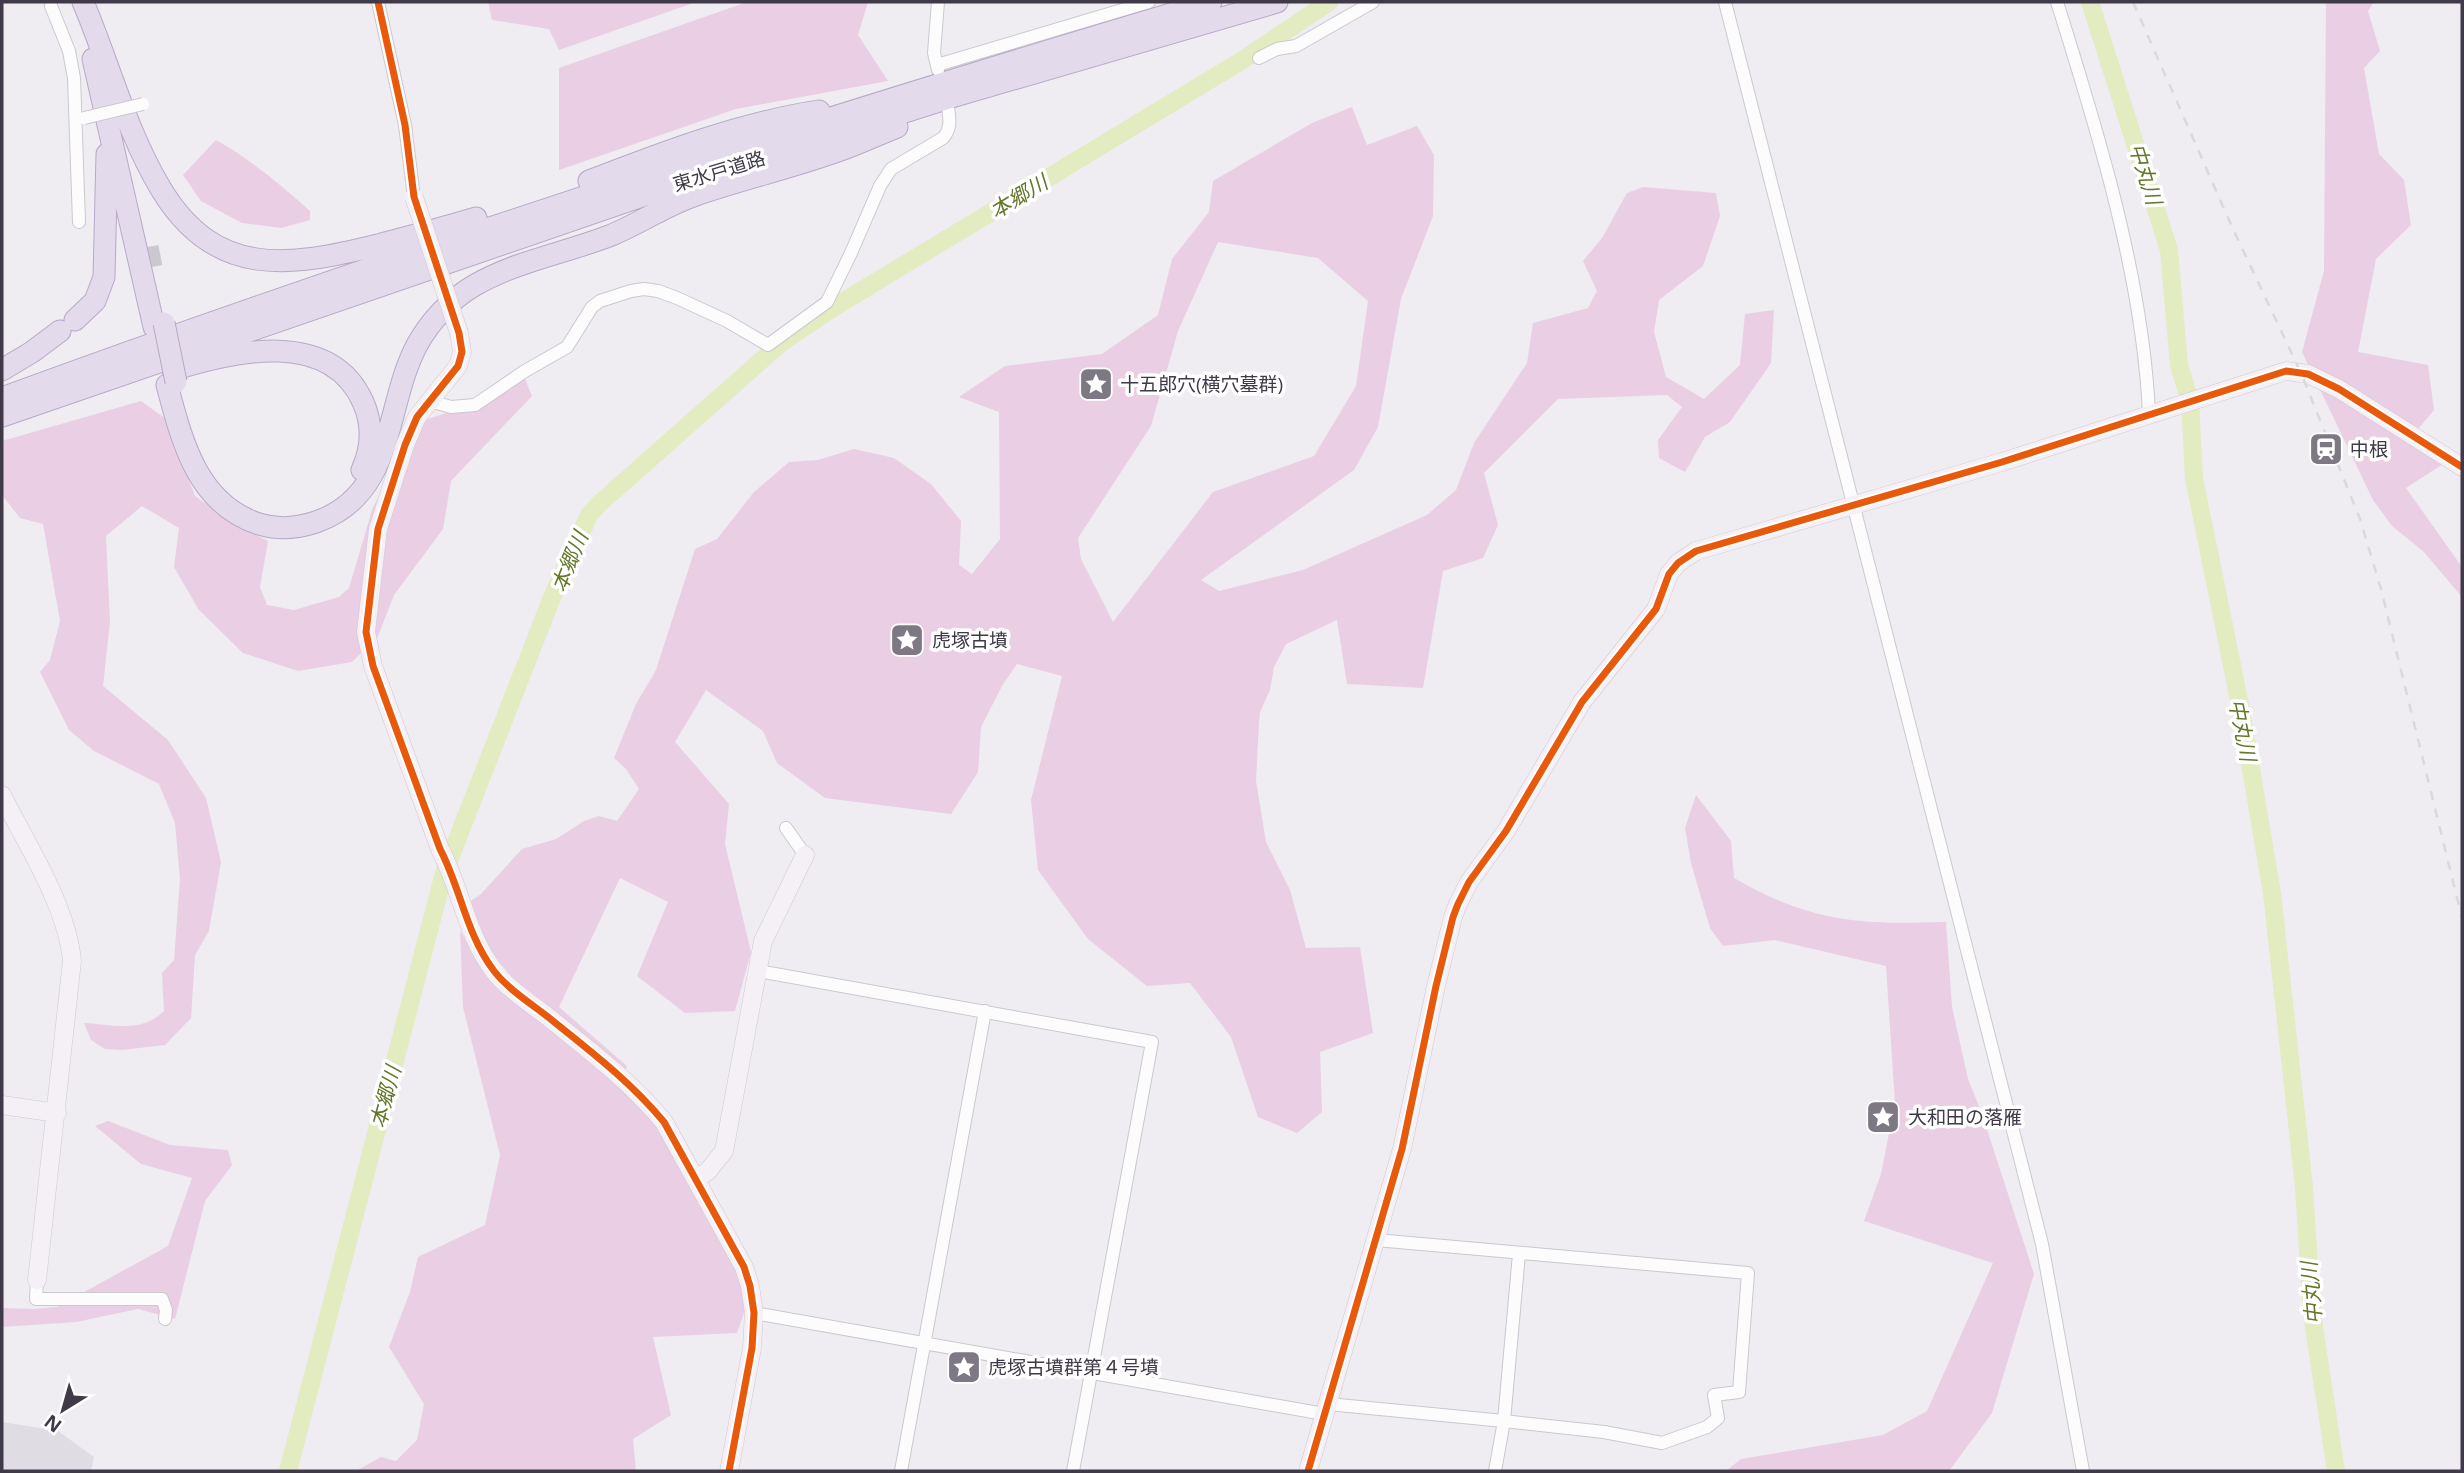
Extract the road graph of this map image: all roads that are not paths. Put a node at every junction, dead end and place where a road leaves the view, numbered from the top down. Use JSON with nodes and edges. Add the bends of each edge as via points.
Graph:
{"nodes":[{"id":1,"x":83,"y":2,"type":"edge"},
{"id":2,"x":378,"y":2,"type":"edge"},
{"id":3,"x":938,"y":2,"type":"edge"},
{"id":4,"x":1149,"y":2,"type":"edge"},
{"id":5,"x":1211,"y":2,"type":"edge"},
{"id":6,"x":1277,"y":2,"type":"edge"},
{"id":7,"x":1373,"y":2,"type":"edge"},
{"id":8,"x":1725,"y":2,"type":"edge"},
{"id":9,"x":2057,"y":2,"type":"edge"},
{"id":10,"x":62,"y":4,"type":"edge"},
{"id":11,"x":103,"y":53,"type":"junction"},
{"id":12,"x":1259,"y":58,"type":"dead end"},
{"id":13,"x":946,"y":85,"type":"junction"},
{"id":14,"x":880,"y":101,"type":"junction"},
{"id":15,"x":104,"y":103,"type":"junction"},
{"id":16,"x":148,"y":104,"type":"dead end"},
{"id":17,"x":80,"y":120,"type":"junction"},
{"id":18,"x":414,"y":197,"type":"joint"},
{"id":19,"x":79,"y":222,"type":"dead end"},
{"id":20,"x":162,"y":337,"type":"junction"},
{"id":21,"x":2,"y":370,"type":"edge"},
{"id":22,"x":172,"y":383,"type":"junction"},
{"id":23,"x":2,"y":398,"type":"edge"},
{"id":24,"x":430,"y":401,"type":"junction"},
{"id":25,"x":2149,"y":415,"type":"junction"},
{"id":26,"x":2,"y":416,"type":"edge"},
{"id":27,"x":2,"y":421,"type":"edge"},
{"id":28,"x":2462,"y":467,"type":"edge"},
{"id":29,"x":1852,"y":505,"type":"junction"},
{"id":30,"x":2,"y":795,"type":"edge"},
{"id":31,"x":786,"y":828,"type":"dead end"},
{"id":32,"x":805,"y":855,"type":"joint"},
{"id":33,"x":758,"y":971,"type":"junction"},
{"id":34,"x":985,"y":1011,"type":"junction"},
{"id":35,"x":2,"y":1105,"type":"edge"},
{"id":36,"x":57,"y":1113,"type":"junction"},
{"id":37,"x":697,"y":1178,"type":"junction"},
{"id":38,"x":1376,"y":1240,"type":"junction"},
{"id":39,"x":1519,"y":1254,"type":"junction"},
{"id":40,"x":37,"y":1280,"type":"joint"},
{"id":41,"x":754,"y":1313,"type":"junction"},
{"id":42,"x":165,"y":1319,"type":"dead end"},
{"id":43,"x":925,"y":1343,"type":"junction"},
{"id":44,"x":1091,"y":1373,"type":"junction"},
{"id":45,"x":1326,"y":1409,"type":"junction"},
{"id":46,"x":1504,"y":1421,"type":"junction"},
{"id":47,"x":729,"y":1471,"type":"edge"},
{"id":48,"x":901,"y":1471,"type":"edge"},
{"id":49,"x":1073,"y":1471,"type":"edge"},
{"id":50,"x":1308,"y":1471,"type":"edge"},
{"id":51,"x":1495,"y":1471,"type":"edge"},
{"id":52,"x":2083,"y":1471,"type":"edge"}],
"edges":[{"from":1,"to":11,"type":"highway"},
{"from":2,"to":18,"type":"street","via":[[405,125]]},
{"from":3,"to":13,"type":"street","via":[[934,53]]},
{"from":4,"to":13,"type":"street"},
{"from":5,"to":13,"type":"highway","name":"東水戸道路"},
{"from":6,"to":13,"type":"highway","name":"東水戸道路"},
{"from":7,"to":12,"type":"street","via":[[1296,46]]},
{"from":8,"to":29,"type":"street"},
{"from":9,"to":25,"type":"street","via":[[2091,109],[2128,263],[2147,365]]},
{"from":10,"to":15,"type":"highway","via":[[86,37]]},
{"from":10,"to":17,"type":"street"},
{"from":11,"to":14,"type":"highway","via":[[150,169],[174,209],[213,244],[264,262],[312,260],[436,230],[779,117]]},
{"from":11,"to":20,"type":"highway","via":[[150,257]]},
{"from":13,"to":14,"type":"highway","name":"東水戸道路"},
{"from":13,"to":20,"type":"highway","name":"東水戸道路","via":[[671,186]]},
{"from":13,"to":22,"type":"highway","via":[[905,124],[838,151],[694,196],[609,236],[517,266],[459,296],[417,344],[371,477],[358,495],[326,518],[295,527],[263,525],[220,502],[188,455]]},
{"from":13,"to":24,"type":"street","via":[[948,132],[891,169],[827,302],[768,345],[686,302],[658,291],[631,291],[600,301],[567,347],[475,405],[451,407]]},
{"from":14,"to":20,"type":"highway","name":"東水戸道路"},
{"from":15,"to":20,"type":"highway"},
{"from":15,"to":21,"type":"highway","via":[[104,277],[95,301],[68,326]]},
{"from":16,"to":17,"type":"street","bridge":true},
{"from":17,"to":19,"type":"street"},
{"from":18,"to":24,"type":"street","bridge":true,"via":[[462,352],[458,366]]},
{"from":20,"to":22,"type":"highway"},
{"from":20,"to":23,"type":"highway"},
{"from":20,"to":26,"type":"highway"},
{"from":22,"to":27,"type":"highway","via":[[204,467],[226,495],[255,512],[284,518],[313,513],[339,499],[356,480],[368,455],[369,417],[352,383],[329,365],[288,351],[257,350],[219,358]]},
{"from":24,"to":37,"type":"street","via":[[405,445],[378,529],[366,632],[373,666],[480,952],[497,975],[625,1079],[664,1122]]},
{"from":25,"to":28,"type":"street","via":[[2286,371],[2308,374]]},
{"from":25,"to":29,"type":"street"},
{"from":29,"to":38,"type":"street","via":[[1696,551],[1678,563],[1656,609],[1564,730],[1506,831],[1469,882],[1453,917],[1402,1149]]},
{"from":29,"to":52,"type":"street","via":[[2042,1244]]},
{"from":30,"to":36,"type":"street","via":[[55,901],[71,946]]},
{"from":31,"to":32,"type":"street"},
{"from":32,"to":33,"type":"street","via":[[763,941]]},
{"from":33,"to":34,"type":"street"},
{"from":33,"to":37,"type":"street","via":[[724,1151]]},
{"from":34,"to":43,"type":"street"},
{"from":34,"to":44,"type":"street","via":[[1152,1042]]},
{"from":35,"to":36,"type":"street"},
{"from":36,"to":40,"type":"street"},
{"from":37,"to":41,"type":"street","via":[[744,1267]]},
{"from":38,"to":39,"type":"street"},
{"from":38,"to":45,"type":"street"},
{"from":39,"to":46,"type":"street"},
{"from":39,"to":46,"type":"street","via":[[1748,1273],[1739,1392],[1714,1395],[1718,1418],[1707,1427],[1662,1443]]},
{"from":40,"to":42,"type":"street","via":[[36,1299],[162,1299]]},
{"from":41,"to":43,"type":"street"},
{"from":41,"to":47,"type":"street"},
{"from":43,"to":44,"type":"street"},
{"from":43,"to":48,"type":"street"},
{"from":44,"to":45,"type":"street"},
{"from":44,"to":49,"type":"street"},
{"from":45,"to":46,"type":"street"},
{"from":45,"to":50,"type":"street"},
{"from":46,"to":51,"type":"street"}]}
